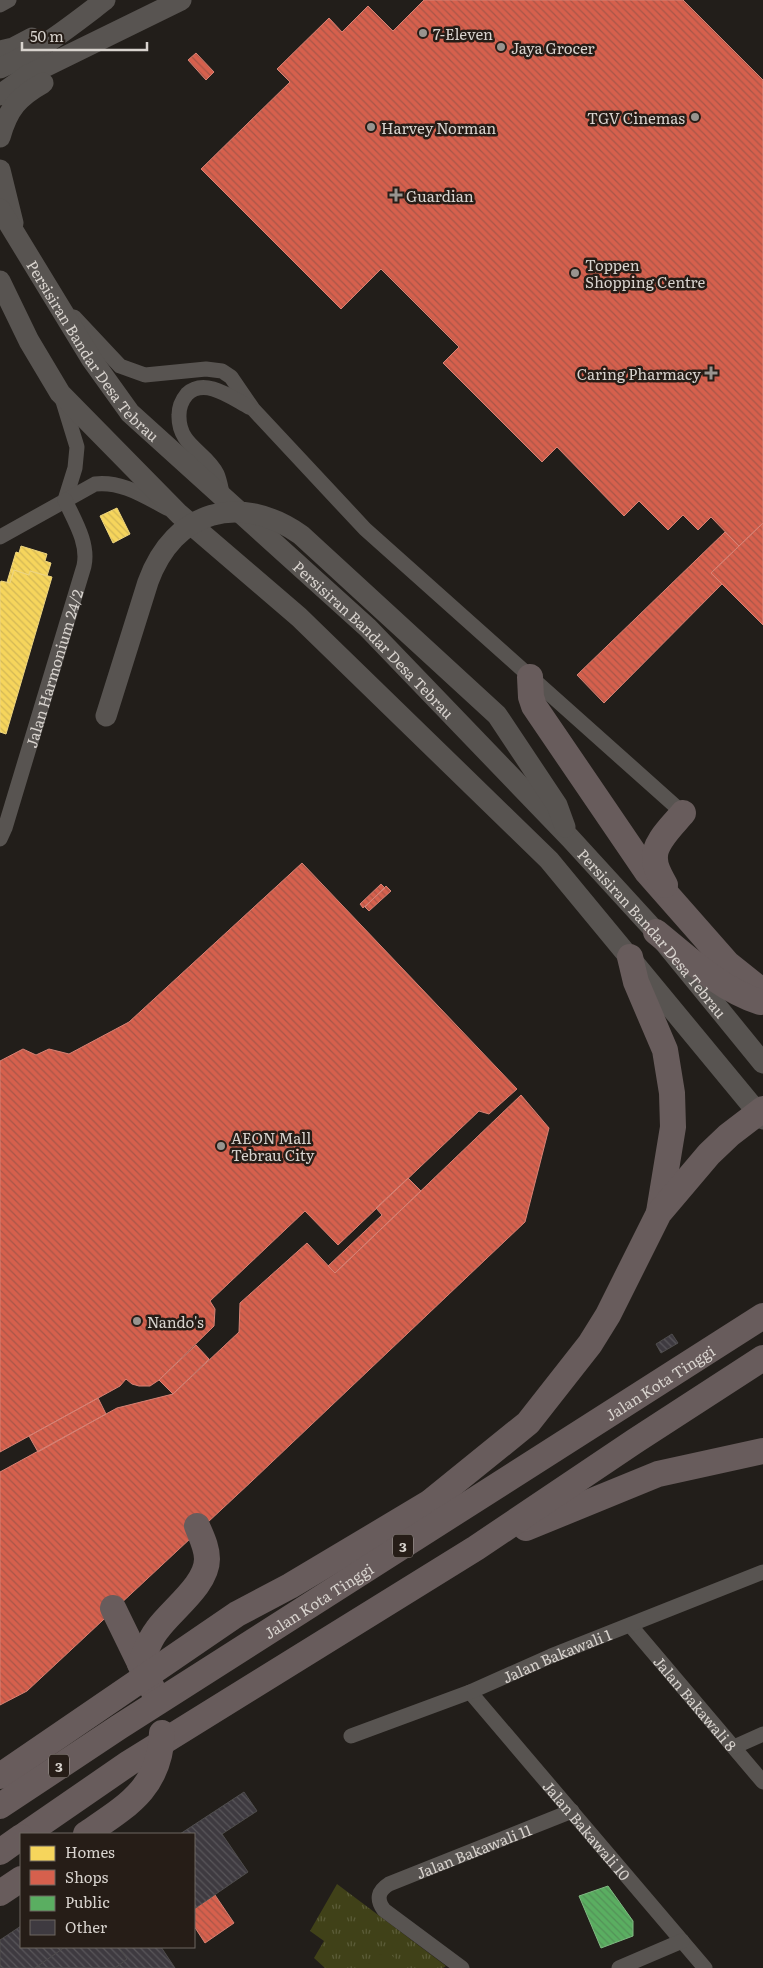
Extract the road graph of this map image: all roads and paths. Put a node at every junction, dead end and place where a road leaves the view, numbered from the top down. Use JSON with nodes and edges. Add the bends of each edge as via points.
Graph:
{"nodes":[{"id":1,"x":9,"y":0,"type":"edge"},
{"id":2,"x":105,"y":0,"type":"edge"},
{"id":3,"x":181,"y":0,"type":"edge"},
{"id":4,"x":0,"y":5,"type":"edge"},
{"id":5,"x":117,"y":32,"type":"junction"},
{"id":6,"x":0,"y":51,"type":"edge"},
{"id":7,"x":0,"y":68,"type":"edge"},
{"id":8,"x":0,"y":95,"type":"edge"},
{"id":9,"x":0,"y":137,"type":"edge"},
{"id":10,"x":0,"y":170,"type":"edge"},
{"id":11,"x":0,"y":209,"type":"edge"},
{"id":12,"x":17,"y":239,"type":"junction"},
{"id":13,"x":0,"y":281,"type":"edge"},
{"id":14,"x":52,"y":292,"type":"junction"},
{"id":15,"x":60,"y":393,"type":"junction"},
{"id":16,"x":253,"y":409,"type":"junction"},
{"id":17,"x":223,"y":496,"type":"junction"},
{"id":18,"x":66,"y":500,"type":"junction"},
{"id":19,"x":180,"y":514,"type":"junction"},
{"id":20,"x":0,"y":537,"type":"edge"},
{"id":21,"x":530,"y":677,"type":"junction"},
{"id":22,"x":106,"y":716,"type":"dead end"},
{"id":23,"x":683,"y":812,"type":"joint"},
{"id":24,"x":0,"y":838,"type":"edge"},
{"id":25,"x":570,"y":838,"type":"junction"},
{"id":26,"x":670,"y":900,"type":"junction"},
{"id":27,"x":656,"y":932,"type":"junction"},
{"id":28,"x":630,"y":957,"type":"junction"},
{"id":29,"x":763,"y":990,"type":"edge"},
{"id":30,"x":763,"y":1003,"type":"edge"},
{"id":31,"x":763,"y":1063,"type":"edge"},
{"id":32,"x":761,"y":1114,"type":"edge"},
{"id":33,"x":659,"y":1213,"type":"junction"},
{"id":34,"x":763,"y":1316,"type":"edge"},
{"id":35,"x":763,"y":1358,"type":"edge"},
{"id":36,"x":763,"y":1451,"type":"edge"},
{"id":37,"x":197,"y":1526,"type":"dead end"},
{"id":38,"x":476,"y":1548,"type":"junction"},
{"id":39,"x":763,"y":1572,"type":"edge"},
{"id":40,"x":290,"y":1586,"type":"junction"},
{"id":41,"x":113,"y":1608,"type":"dead end"},
{"id":42,"x":630,"y":1625,"type":"junction"},
{"id":43,"x":140,"y":1664,"type":"junction"},
{"id":44,"x":470,"y":1692,"type":"junction"},
{"id":45,"x":119,"y":1727,"type":"junction"},
{"id":46,"x":763,"y":1734,"type":"edge"},
{"id":47,"x":351,"y":1736,"type":"dead end"},
{"id":48,"x":734,"y":1747,"type":"junction"},
{"id":49,"x":0,"y":1776,"type":"edge"},
{"id":50,"x":763,"y":1782,"type":"edge"},
{"id":51,"x":0,"y":1806,"type":"edge"},
{"id":52,"x":572,"y":1811,"type":"junction"},
{"id":53,"x":27,"y":1833,"type":"edge"},
{"id":54,"x":87,"y":1833,"type":"edge"},
{"id":55,"x":20,"y":1838,"type":"edge"},
{"id":56,"x":0,"y":1852,"type":"edge"},
{"id":57,"x":20,"y":1880,"type":"edge"},
{"id":58,"x":0,"y":1893,"type":"edge"},
{"id":59,"x":682,"y":1941,"type":"junction"},
{"id":60,"x":462,"y":1968,"type":"edge"},
{"id":61,"x":619,"y":1968,"type":"edge"},
{"id":62,"x":705,"y":1968,"type":"edge"}],
"edges":[{"from":1,"to":4,"type":"street"},
{"from":2,"to":6,"type":"main road","via":[[13,48]]},
{"from":2,"to":7,"type":"main road","via":[[41,47]]},
{"from":3,"to":5,"type":"main road"},
{"from":5,"to":8,"type":"main road","via":[[28,75]]},
{"from":5,"to":9,"type":"main road","via":[[99,51],[26,92],[11,109]]},
{"from":10,"to":12,"type":"main road"},
{"from":11,"to":12,"type":"main road","name":"Persisiran Bandar Desa Tebrau"},
{"from":12,"to":14,"type":"main road","name":"Persisiran Bandar Desa Tebrau"},
{"from":13,"to":15,"type":"main road","name":"Persisiran Bandar Desa Tebrau","via":[[28,341]]},
{"from":14,"to":16,"type":"street","via":[[120,366],[145,375],[196,369],[222,371],[231,377]]},
{"from":14,"to":17,"type":"main road","name":"Persisiran Bandar Desa Tebrau","via":[[92,360],[130,413]]},
{"from":15,"to":18,"type":"street","via":[[77,447]]},
{"from":15,"to":19,"type":"main road","name":"Persisiran Bandar Desa Tebrau"},
{"from":16,"to":17,"type":"street","via":[[206,387],[196,388],[182,401],[179,413],[182,435],[217,473]]},
{"from":16,"to":21,"type":"street","via":[[364,529]]},
{"from":17,"to":25,"type":"main road","name":"Persisiran Bandar Desa Tebrau","via":[[368,628]]},
{"from":18,"to":19,"type":"street","via":[[95,484],[105,483],[130,488]]},
{"from":18,"to":20,"type":"street"},
{"from":18,"to":24,"type":"street","name":"Jalan Harmonium 24/2","via":[[84,543],[84,566]]},
{"from":19,"to":28,"type":"main road","name":"Persisiran Bandar Desa Tebrau","via":[[298,617],[549,860]]},
{"from":21,"to":23,"type":"street"},
{"from":21,"to":26,"type":"highway","via":[[534,706],[647,872]]},
{"from":22,"to":25,"type":"main road","via":[[148,582],[174,540],[197,521],[214,514],[266,515],[301,535],[497,715],[557,805]]},
{"from":23,"to":26,"type":"highway","via":[[654,854]]},
{"from":25,"to":27,"type":"main road","name":"Persisiran Bandar Desa Tebrau"},
{"from":26,"to":29,"type":"highway","via":[[728,964]]},
{"from":27,"to":30,"type":"highway","via":[[723,985]]},
{"from":27,"to":31,"type":"main road","name":"Persisiran Bandar Desa Tebrau"},
{"from":28,"to":32,"type":"main road","name":"Persisiran Bandar Desa Tebrau"},
{"from":28,"to":33,"type":"highway","via":[[636,982],[665,1050],[672,1093],[673,1127]]},
{"from":32,"to":33,"type":"highway","via":[[729,1135],[709,1154]]},
{"from":33,"to":40,"type":"highway","via":[[590,1344],[528,1423],[429,1503]]},
{"from":34,"to":45,"type":"highway","name":"Jalan Kota Tinggi","number":"3"},
{"from":35,"to":38,"type":"highway","number":"3"},
{"from":36,"to":38,"type":"highway","via":[[658,1474]]},
{"from":37,"to":43,"type":"highway","via":[[207,1559],[203,1575],[154,1633]]},
{"from":38,"to":53,"type":"highway","number":"3","via":[[129,1763]]},
{"from":39,"to":42,"type":"street","name":"Jalan Bakawali 1"},
{"from":40,"to":45,"type":"highway","via":[[244,1627],[149,1694]]},
{"from":40,"to":49,"type":"highway","via":[[238,1614]]},
{"from":41,"to":43,"type":"highway"},
{"from":42,"to":44,"type":"street","name":"Jalan Bakawali 1"},
{"from":42,"to":48,"type":"street","name":"Jalan Bakawali 8"},
{"from":43,"to":54,"type":"highway","via":[[159,1705],[162,1748],[158,1762],[152,1777],[136,1798]]},
{"from":44,"to":47,"type":"street","name":"Jalan Bakawali 1"},
{"from":44,"to":52,"type":"street","name":"Jalan Bakawali 10"},
{"from":45,"to":51,"type":"highway","name":"Jalan Kota Tinggi","number":"3"},
{"from":46,"to":48,"type":"street"},
{"from":48,"to":50,"type":"street","name":"Jalan Bakawali 8"},
{"from":52,"to":59,"type":"street","name":"Jalan Bakawali 10"},
{"from":52,"to":60,"type":"street","name":"Jalan Bakawali 11","via":[[382,1888],[379,1903],[384,1910]]},
{"from":55,"to":56,"type":"highway"},
{"from":57,"to":58,"type":"highway"},
{"from":59,"to":61,"type":"street"},
{"from":59,"to":62,"type":"street","name":"Jalan Bakawali 10"}]}
